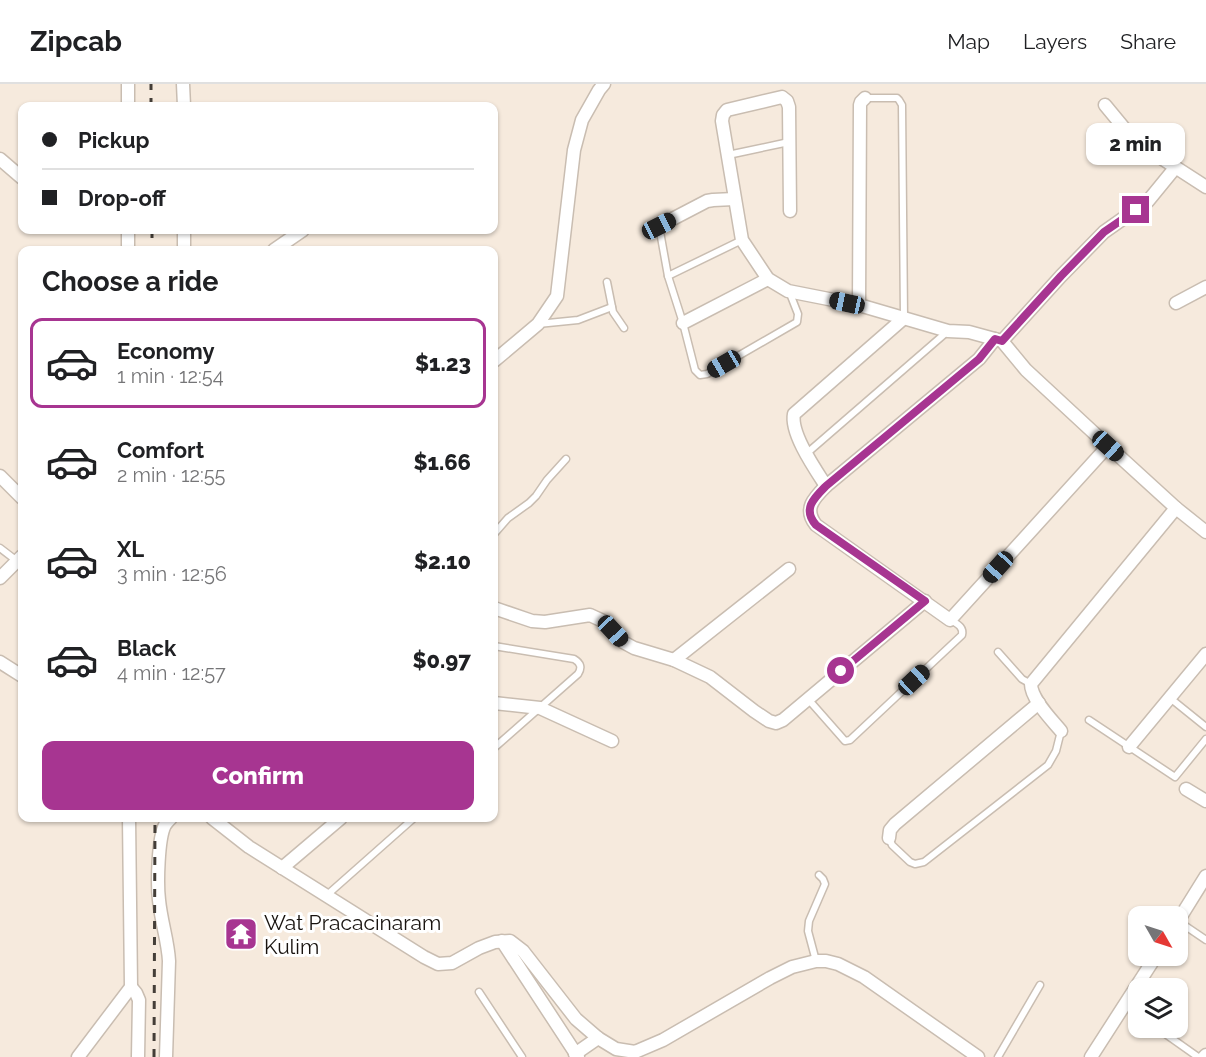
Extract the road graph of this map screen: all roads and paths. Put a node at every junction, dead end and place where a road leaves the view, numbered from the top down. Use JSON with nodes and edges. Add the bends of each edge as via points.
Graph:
{"nodes":[{"id":1,"x":128,"y":84,"type":"edge"},
{"id":2,"x":183,"y":84,"type":"edge"},
{"id":3,"x":604,"y":84,"type":"edge"},
{"id":4,"x":865,"y":98,"type":"joint"},
{"id":5,"x":128,"y":102,"type":"edge"},
{"id":6,"x":184,"y":102,"type":"edge"},
{"id":7,"x":1105,"y":105,"type":"dead end"},
{"id":8,"x":789,"y":142,"type":"junction"},
{"id":9,"x":728,"y":155,"type":"junction"},
{"id":10,"x":0,"y":159,"type":"edge"},
{"id":11,"x":1175,"y":168,"type":"junction"},
{"id":12,"x":18,"y":175,"type":"edge"},
{"id":13,"x":1206,"y":187,"type":"edge"},
{"id":14,"x":734,"y":199,"type":"junction"},
{"id":15,"x":790,"y":211,"type":"dead end"},
{"id":16,"x":659,"y":226,"type":"joint"},
{"id":17,"x":292,"y":234,"type":"edge"},
{"id":18,"x":742,"y":240,"type":"junction"},
{"id":19,"x":278,"y":246,"type":"edge"},
{"id":20,"x":668,"y":276,"type":"junction"},
{"id":21,"x":768,"y":279,"type":"junction"},
{"id":22,"x":607,"y":282,"type":"dead end"},
{"id":23,"x":1206,"y":287,"type":"edge"},
{"id":24,"x":788,"y":291,"type":"junction"},
{"id":25,"x":1176,"y":303,"type":"dead end"},
{"id":26,"x":859,"y":305,"type":"junction"},
{"id":27,"x":612,"y":307,"type":"junction"},
{"id":28,"x":904,"y":318,"type":"junction"},
{"id":29,"x":683,"y":323,"type":"junction"},
{"id":30,"x":538,"y":324,"type":"junction"},
{"id":31,"x":624,"y":328,"type":"dead end"},
{"id":32,"x":948,"y":331,"type":"junction"},
{"id":33,"x":999,"y":340,"type":"junction"},
{"id":34,"x":498,"y":358,"type":"edge"},
{"id":35,"x":1108,"y":446,"type":"junction"},
{"id":36,"x":805,"y":454,"type":"junction"},
{"id":37,"x":566,"y":459,"type":"dead end"},
{"id":38,"x":0,"y":476,"type":"edge"},
{"id":39,"x":826,"y":486,"type":"junction"},
{"id":40,"x":18,"y":492,"type":"edge"},
{"id":41,"x":1176,"y":508,"type":"junction"},
{"id":42,"x":498,"y":529,"type":"edge"},
{"id":43,"x":1206,"y":532,"type":"edge"},
{"id":44,"x":0,"y":548,"type":"edge"},
{"id":45,"x":18,"y":558,"type":"edge"},
{"id":46,"x":18,"y":561,"type":"edge"},
{"id":47,"x":789,"y":569,"type":"dead end"},
{"id":48,"x":0,"y":578,"type":"edge"},
{"id":49,"x":925,"y":601,"type":"junction"},
{"id":50,"x":498,"y":609,"type":"edge"},
{"id":51,"x":950,"y":620,"type":"junction"},
{"id":52,"x":498,"y":647,"type":"edge"},
{"id":53,"x":998,"y":652,"type":"dead end"},
{"id":54,"x":1206,"y":654,"type":"edge"},
{"id":55,"x":674,"y":660,"type":"junction"},
{"id":56,"x":0,"y":662,"type":"edge"},
{"id":57,"x":18,"y":673,"type":"edge"},
{"id":58,"x":1031,"y":684,"type":"junction"},
{"id":59,"x":1170,"y":698,"type":"junction"},
{"id":60,"x":808,"y":699,"type":"junction"},
{"id":61,"x":498,"y":703,"type":"edge"},
{"id":62,"x":1039,"y":703,"type":"junction"},
{"id":63,"x":540,"y":708,"type":"junction"},
{"id":64,"x":1089,"y":720,"type":"dead end"},
{"id":65,"x":1206,"y":727,"type":"edge"},
{"id":66,"x":1060,"y":731,"type":"joint"},
{"id":67,"x":1206,"y":739,"type":"edge"},
{"id":68,"x":612,"y":741,"type":"dead end"},
{"id":69,"x":498,"y":745,"type":"edge"},
{"id":70,"x":1129,"y":747,"type":"junction"},
{"id":71,"x":1186,"y":789,"type":"dead end"},
{"id":72,"x":1206,"y":801,"type":"edge"},
{"id":73,"x":129,"y":822,"type":"edge"},
{"id":74,"x":168,"y":822,"type":"edge"},
{"id":75,"x":217,"y":822,"type":"edge"},
{"id":76,"x":336,"y":822,"type":"edge"},
{"id":77,"x":410,"y":822,"type":"edge"},
{"id":78,"x":889,"y":838,"type":"joint"},
{"id":79,"x":282,"y":868,"type":"junction"},
{"id":80,"x":819,"y":875,"type":"dead end"},
{"id":81,"x":1206,"y":876,"type":"edge"},
{"id":82,"x":327,"y":896,"type":"junction"},
{"id":83,"x":1187,"y":906,"type":"edge"},
{"id":84,"x":1188,"y":928,"type":"edge"},
{"id":85,"x":1206,"y":940,"type":"edge"},
{"id":86,"x":502,"y":941,"type":"junction"},
{"id":87,"x":816,"y":961,"type":"junction"},
{"id":88,"x":1149,"y":966,"type":"edge"},
{"id":89,"x":1040,"y":985,"type":"dead end"},
{"id":90,"x":131,"y":987,"type":"junction"},
{"id":91,"x":479,"y":992,"type":"dead end"},
{"id":92,"x":1125,"y":1004,"type":"junction"},
{"id":93,"x":1128,"y":1006,"type":"edge"},
{"id":94,"x":598,"y":1038,"type":"junction"},
{"id":95,"x":1171,"y":1038,"type":"edge"},
{"id":96,"x":574,"y":1056,"type":"edge"},
{"id":97,"x":78,"y":1057,"type":"edge"},
{"id":98,"x":138,"y":1057,"type":"edge"},
{"id":99,"x":166,"y":1057,"type":"edge"},
{"id":100,"x":522,"y":1057,"type":"edge"},
{"id":101,"x":978,"y":1057,"type":"edge"},
{"id":102,"x":998,"y":1057,"type":"edge"},
{"id":103,"x":1091,"y":1057,"type":"edge"},
{"id":104,"x":1198,"y":1057,"type":"edge"}],
"edges":[{"from":1,"to":5,"type":"street"},
{"from":2,"to":6,"type":"street"},
{"from":3,"to":30,"type":"street","via":[[582,120],[574,150],[557,296]]},
{"from":4,"to":26,"type":"street","via":[[860,105]]},
{"from":4,"to":28,"type":"lane","via":[[897,98],[902,105]]},
{"from":7,"to":11,"type":"street","via":[[1124,128]]},
{"from":8,"to":9,"type":"lane"},
{"from":8,"to":9,"type":"street","via":[[789,107],[782,97],[727,110],[722,121]]},
{"from":8,"to":15,"type":"street"},
{"from":9,"to":14,"type":"street"},
{"from":10,"to":12,"type":"street"},
{"from":11,"to":13,"type":"street"},
{"from":11,"to":33,"type":"street","via":[[1148,201],[1104,232]]},
{"from":14,"to":16,"type":"street","via":[[707,201]]},
{"from":14,"to":18,"type":"street"},
{"from":16,"to":20,"type":"lane"},
{"from":17,"to":19,"type":"street"},
{"from":18,"to":20,"type":"lane"},
{"from":18,"to":21,"type":"street"},
{"from":20,"to":29,"type":"lane"},
{"from":21,"to":24,"type":"street"},
{"from":21,"to":29,"type":"street"},
{"from":22,"to":27,"type":"lane"},
{"from":23,"to":25,"type":"street"},
{"from":24,"to":26,"type":"street"},
{"from":24,"to":29,"type":"lane","via":[[798,314],[797,322],[707,375],[695,370]]},
{"from":26,"to":28,"type":"street"},
{"from":27,"to":30,"type":"lane","via":[[578,320]]},
{"from":27,"to":31,"type":"lane"},
{"from":28,"to":32,"type":"street"},
{"from":28,"to":36,"type":"street","via":[[794,414]]},
{"from":30,"to":34,"type":"street"},
{"from":32,"to":33,"type":"street"},
{"from":32,"to":36,"type":"lane"},
{"from":33,"to":35,"type":"street"},
{"from":33,"to":39,"type":"street"},
{"from":35,"to":41,"type":"street"},
{"from":35,"to":51,"type":"street"},
{"from":36,"to":39,"type":"street"},
{"from":37,"to":42,"type":"lane","via":[[536,496]]},
{"from":38,"to":40,"type":"street"},
{"from":39,"to":49,"type":"street","via":[[816,496],[809,513],[816,525]]},
{"from":41,"to":43,"type":"street"},
{"from":41,"to":58,"type":"street"},
{"from":44,"to":45,"type":"lane"},
{"from":46,"to":48,"type":"street"},
{"from":47,"to":55,"type":"street"},
{"from":49,"to":51,"type":"street"},
{"from":49,"to":60,"type":"street"},
{"from":50,"to":55,"type":"street","via":[[544,622],[590,615],[634,648]]},
{"from":51,"to":60,"type":"lane","via":[[960,627],[962,635],[850,740],[845,741]]},
{"from":52,"to":63,"type":"lane","via":[[579,662],[578,674]]},
{"from":53,"to":58,"type":"lane"},
{"from":54,"to":59,"type":"street"},
{"from":55,"to":60,"type":"street","via":[[710,677],[769,721],[783,720]]},
{"from":56,"to":57,"type":"street"},
{"from":58,"to":62,"type":"street"},
{"from":59,"to":65,"type":"lane"},
{"from":59,"to":70,"type":"street"},
{"from":61,"to":63,"type":"street"},
{"from":62,"to":66,"type":"street"},
{"from":62,"to":78,"type":"street","via":[[895,824]]},
{"from":63,"to":68,"type":"street"},
{"from":63,"to":69,"type":"lane"},
{"from":64,"to":70,"type":"lane"},
{"from":66,"to":78,"type":"lane","via":[[1048,765],[924,862],[910,862]]},
{"from":67,"to":70,"type":"lane","via":[[1175,777]]},
{"from":71,"to":72,"type":"street"},
{"from":73,"to":90,"type":"street"},
{"from":74,"to":99,"type":"street","via":[[161,837],[158,887],[168,946]]},
{"from":75,"to":79,"type":"street"},
{"from":76,"to":79,"type":"street"},
{"from":77,"to":82,"type":"lane"},
{"from":79,"to":82,"type":"street"},
{"from":80,"to":87,"type":"lane","via":[[824,890],[808,931]]},
{"from":81,"to":83,"type":"street"},
{"from":82,"to":86,"type":"street","via":[[438,964],[452,963]]},
{"from":84,"to":85,"type":"lane"},
{"from":86,"to":94,"type":"street","via":[[510,941],[523,951],[576,1019]]},
{"from":86,"to":96,"type":"street"},
{"from":87,"to":94,"type":"street","via":[[770,978],[663,1041],[635,1052],[616,1049]]},
{"from":87,"to":101,"type":"street","via":[[838,964],[864,977]]},
{"from":88,"to":92,"type":"street"},
{"from":89,"to":102,"type":"lane"},
{"from":90,"to":97,"type":"street"},
{"from":90,"to":98,"type":"street","via":[[139,1000]]},
{"from":91,"to":100,"type":"lane"},
{"from":92,"to":93,"type":"lane"},
{"from":92,"to":103,"type":"street"},
{"from":94,"to":96,"type":"street"},
{"from":95,"to":104,"type":"lane"}]}
